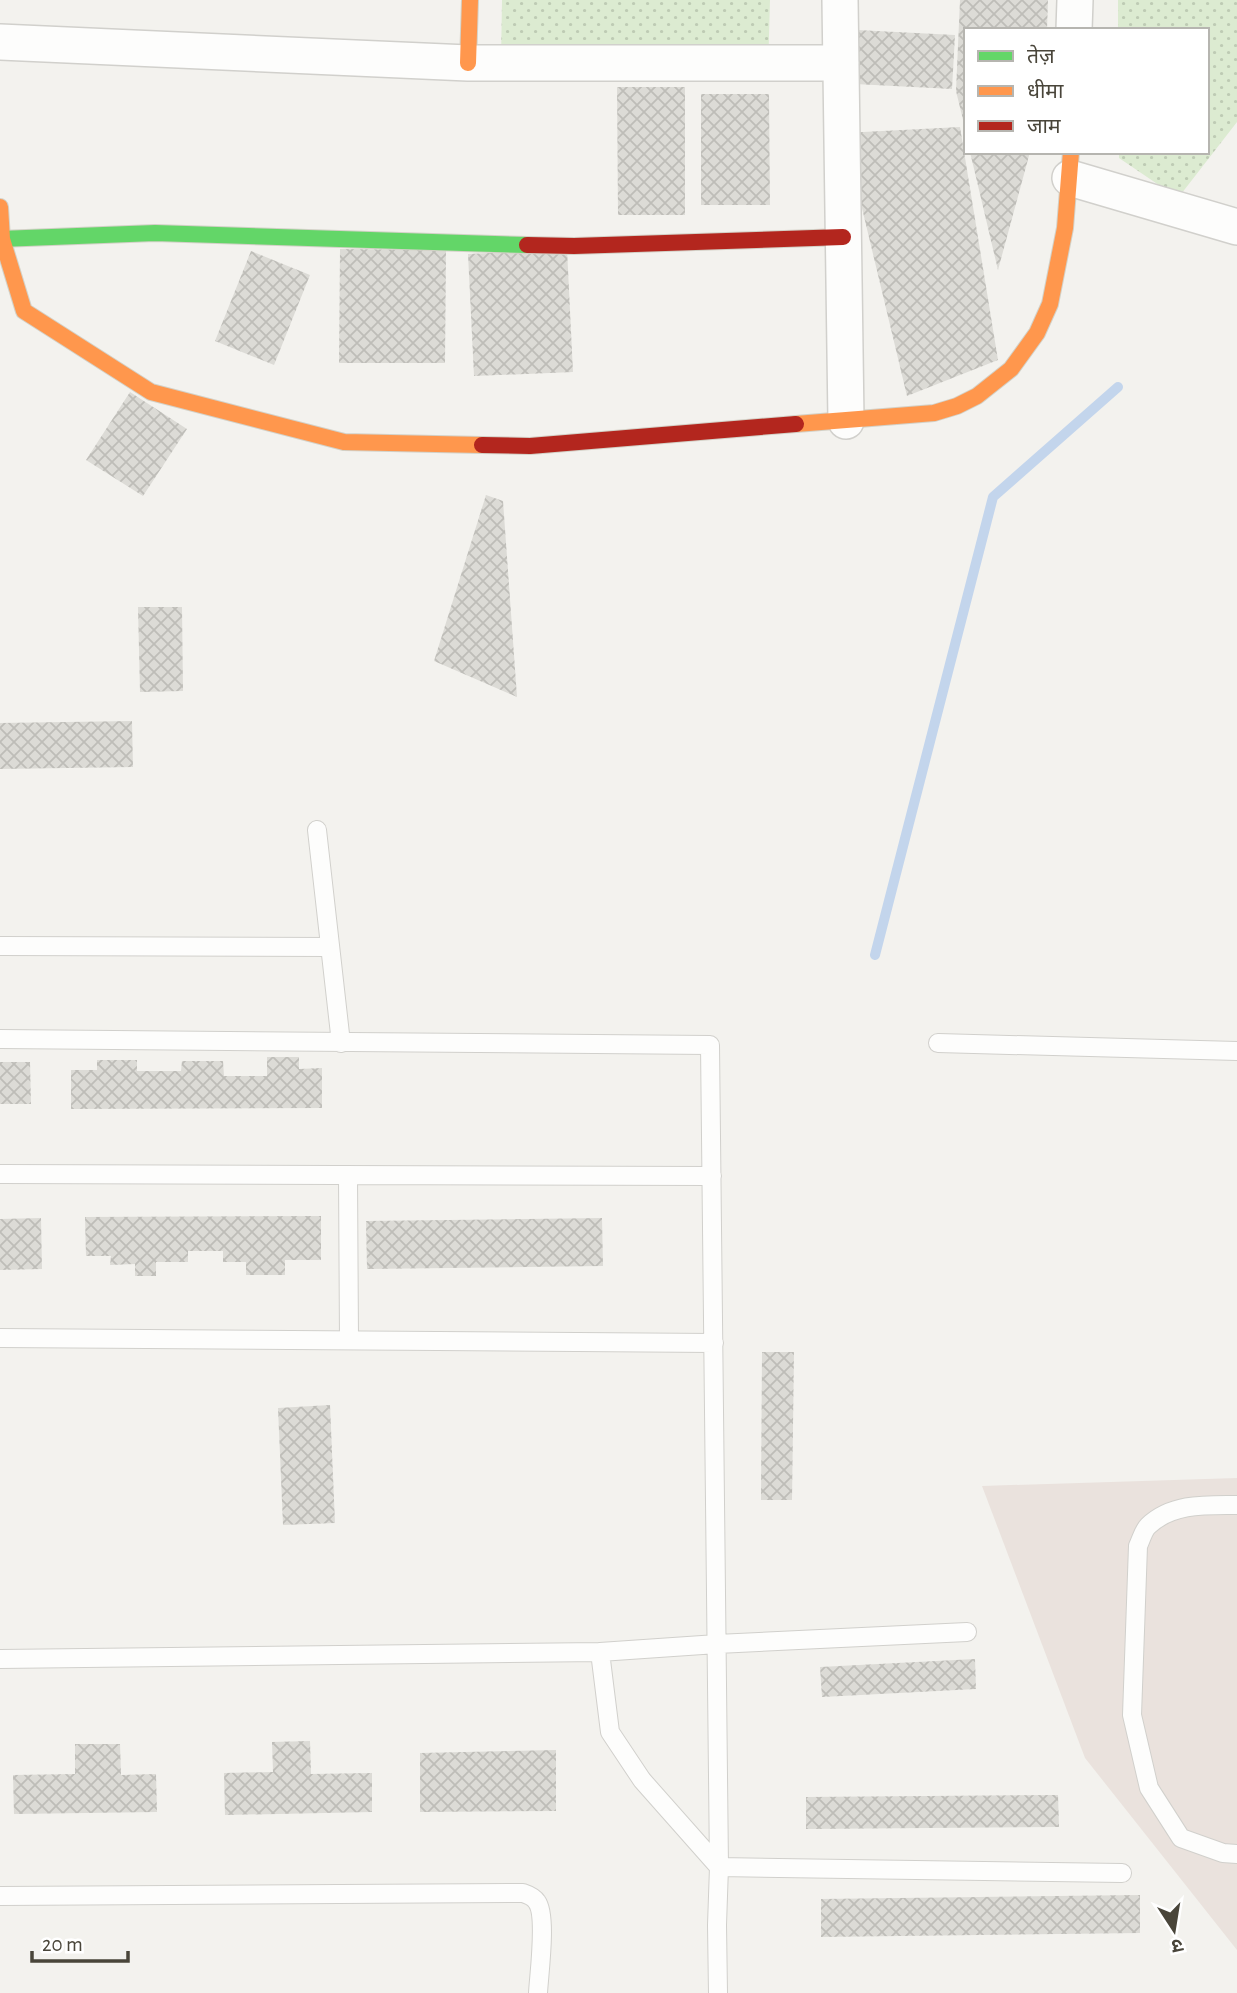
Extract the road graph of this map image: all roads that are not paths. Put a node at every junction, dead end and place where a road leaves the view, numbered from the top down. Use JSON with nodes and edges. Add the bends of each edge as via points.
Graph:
{"nodes":[{"id":1,"x":470,"y":0,"type":"edge"},
{"id":2,"x":840,"y":0,"type":"edge"},
{"id":3,"x":1075,"y":0,"type":"edge"},
{"id":4,"x":1074,"y":28,"type":"edge"},
{"id":5,"x":0,"y":42,"type":"edge"},
{"id":6,"x":468,"y":63,"type":"junction"},
{"id":7,"x":841,"y":63,"type":"junction"},
{"id":8,"x":1071,"y":165,"type":"edge"},
{"id":9,"x":0,"y":207,"type":"edge"},
{"id":10,"x":1237,"y":227,"type":"edge"},
{"id":11,"x":843,"y":237,"type":"junction"},
{"id":12,"x":1,"y":239,"type":"edge"},
{"id":13,"x":846,"y":421,"type":"junction"},
{"id":14,"x":317,"y":830,"type":"dead end"},
{"id":15,"x":0,"y":946,"type":"edge"},
{"id":16,"x":330,"y":947,"type":"junction"},
{"id":17,"x":0,"y":1039,"type":"edge"},
{"id":18,"x":341,"y":1043,"type":"junction"},
{"id":19,"x":938,"y":1043,"type":"dead end"},
{"id":20,"x":1237,"y":1051,"type":"edge"},
{"id":21,"x":0,"y":1174,"type":"edge"},
{"id":22,"x":348,"y":1175,"type":"junction"},
{"id":23,"x":712,"y":1176,"type":"junction"},
{"id":24,"x":0,"y":1338,"type":"edge"},
{"id":25,"x":349,"y":1340,"type":"junction"},
{"id":26,"x":714,"y":1343,"type":"junction"},
{"id":27,"x":1237,"y":1505,"type":"edge"},
{"id":28,"x":967,"y":1632,"type":"dead end"},
{"id":29,"x":717,"y":1644,"type":"junction"},
{"id":30,"x":600,"y":1652,"type":"junction"},
{"id":31,"x":0,"y":1659,"type":"edge"},
{"id":32,"x":1237,"y":1854,"type":"edge"},
{"id":33,"x":719,"y":1867,"type":"junction"},
{"id":34,"x":1122,"y":1872,"type":"dead end"},
{"id":35,"x":0,"y":1896,"type":"edge"},
{"id":36,"x":538,"y":1993,"type":"edge"},
{"id":37,"x":718,"y":1993,"type":"edge"}],
"edges":[{"from":1,"to":6,"type":"street"},
{"from":2,"to":7,"type":"street"},
{"from":3,"to":4,"type":"street"},
{"from":5,"to":6,"type":"street"},
{"from":6,"to":7,"type":"street"},
{"from":7,"to":11,"type":"street"},
{"from":8,"to":10,"type":"street"},
{"from":8,"to":13,"type":"street","via":[[1066,232],[1044,319],[1007,373],[962,405],[934,413]]},
{"from":9,"to":12,"type":"street"},
{"from":11,"to":12,"type":"street","via":[[573,246],[155,233]]},
{"from":11,"to":13,"type":"street"},
{"from":12,"to":13,"type":"street","via":[[24,311],[151,391],[344,442],[530,446]]},
{"from":14,"to":16,"type":"lane"},
{"from":15,"to":16,"type":"lane"},
{"from":16,"to":18,"type":"lane"},
{"from":17,"to":18,"type":"lane"},
{"from":18,"to":23,"type":"lane","via":[[710,1045]]},
{"from":19,"to":20,"type":"lane"},
{"from":21,"to":22,"type":"lane"},
{"from":22,"to":23,"type":"lane"},
{"from":22,"to":25,"type":"lane"},
{"from":23,"to":26,"type":"lane"},
{"from":24,"to":25,"type":"lane"},
{"from":25,"to":26,"type":"lane"},
{"from":26,"to":29,"type":"lane"},
{"from":27,"to":32,"type":"lane","via":[[1189,1506],[1147,1527],[1139,1546],[1132,1715],[1149,1788],[1181,1838]]},
{"from":28,"to":29,"type":"lane"},
{"from":29,"to":30,"type":"lane"},
{"from":29,"to":33,"type":"lane"},
{"from":30,"to":31,"type":"lane"},
{"from":30,"to":33,"type":"lane","via":[[610,1732],[642,1780]]},
{"from":33,"to":34,"type":"lane"},
{"from":33,"to":37,"type":"lane"},
{"from":35,"to":36,"type":"lane","via":[[523,1893],[539,1904],[543,1917]]}]}
